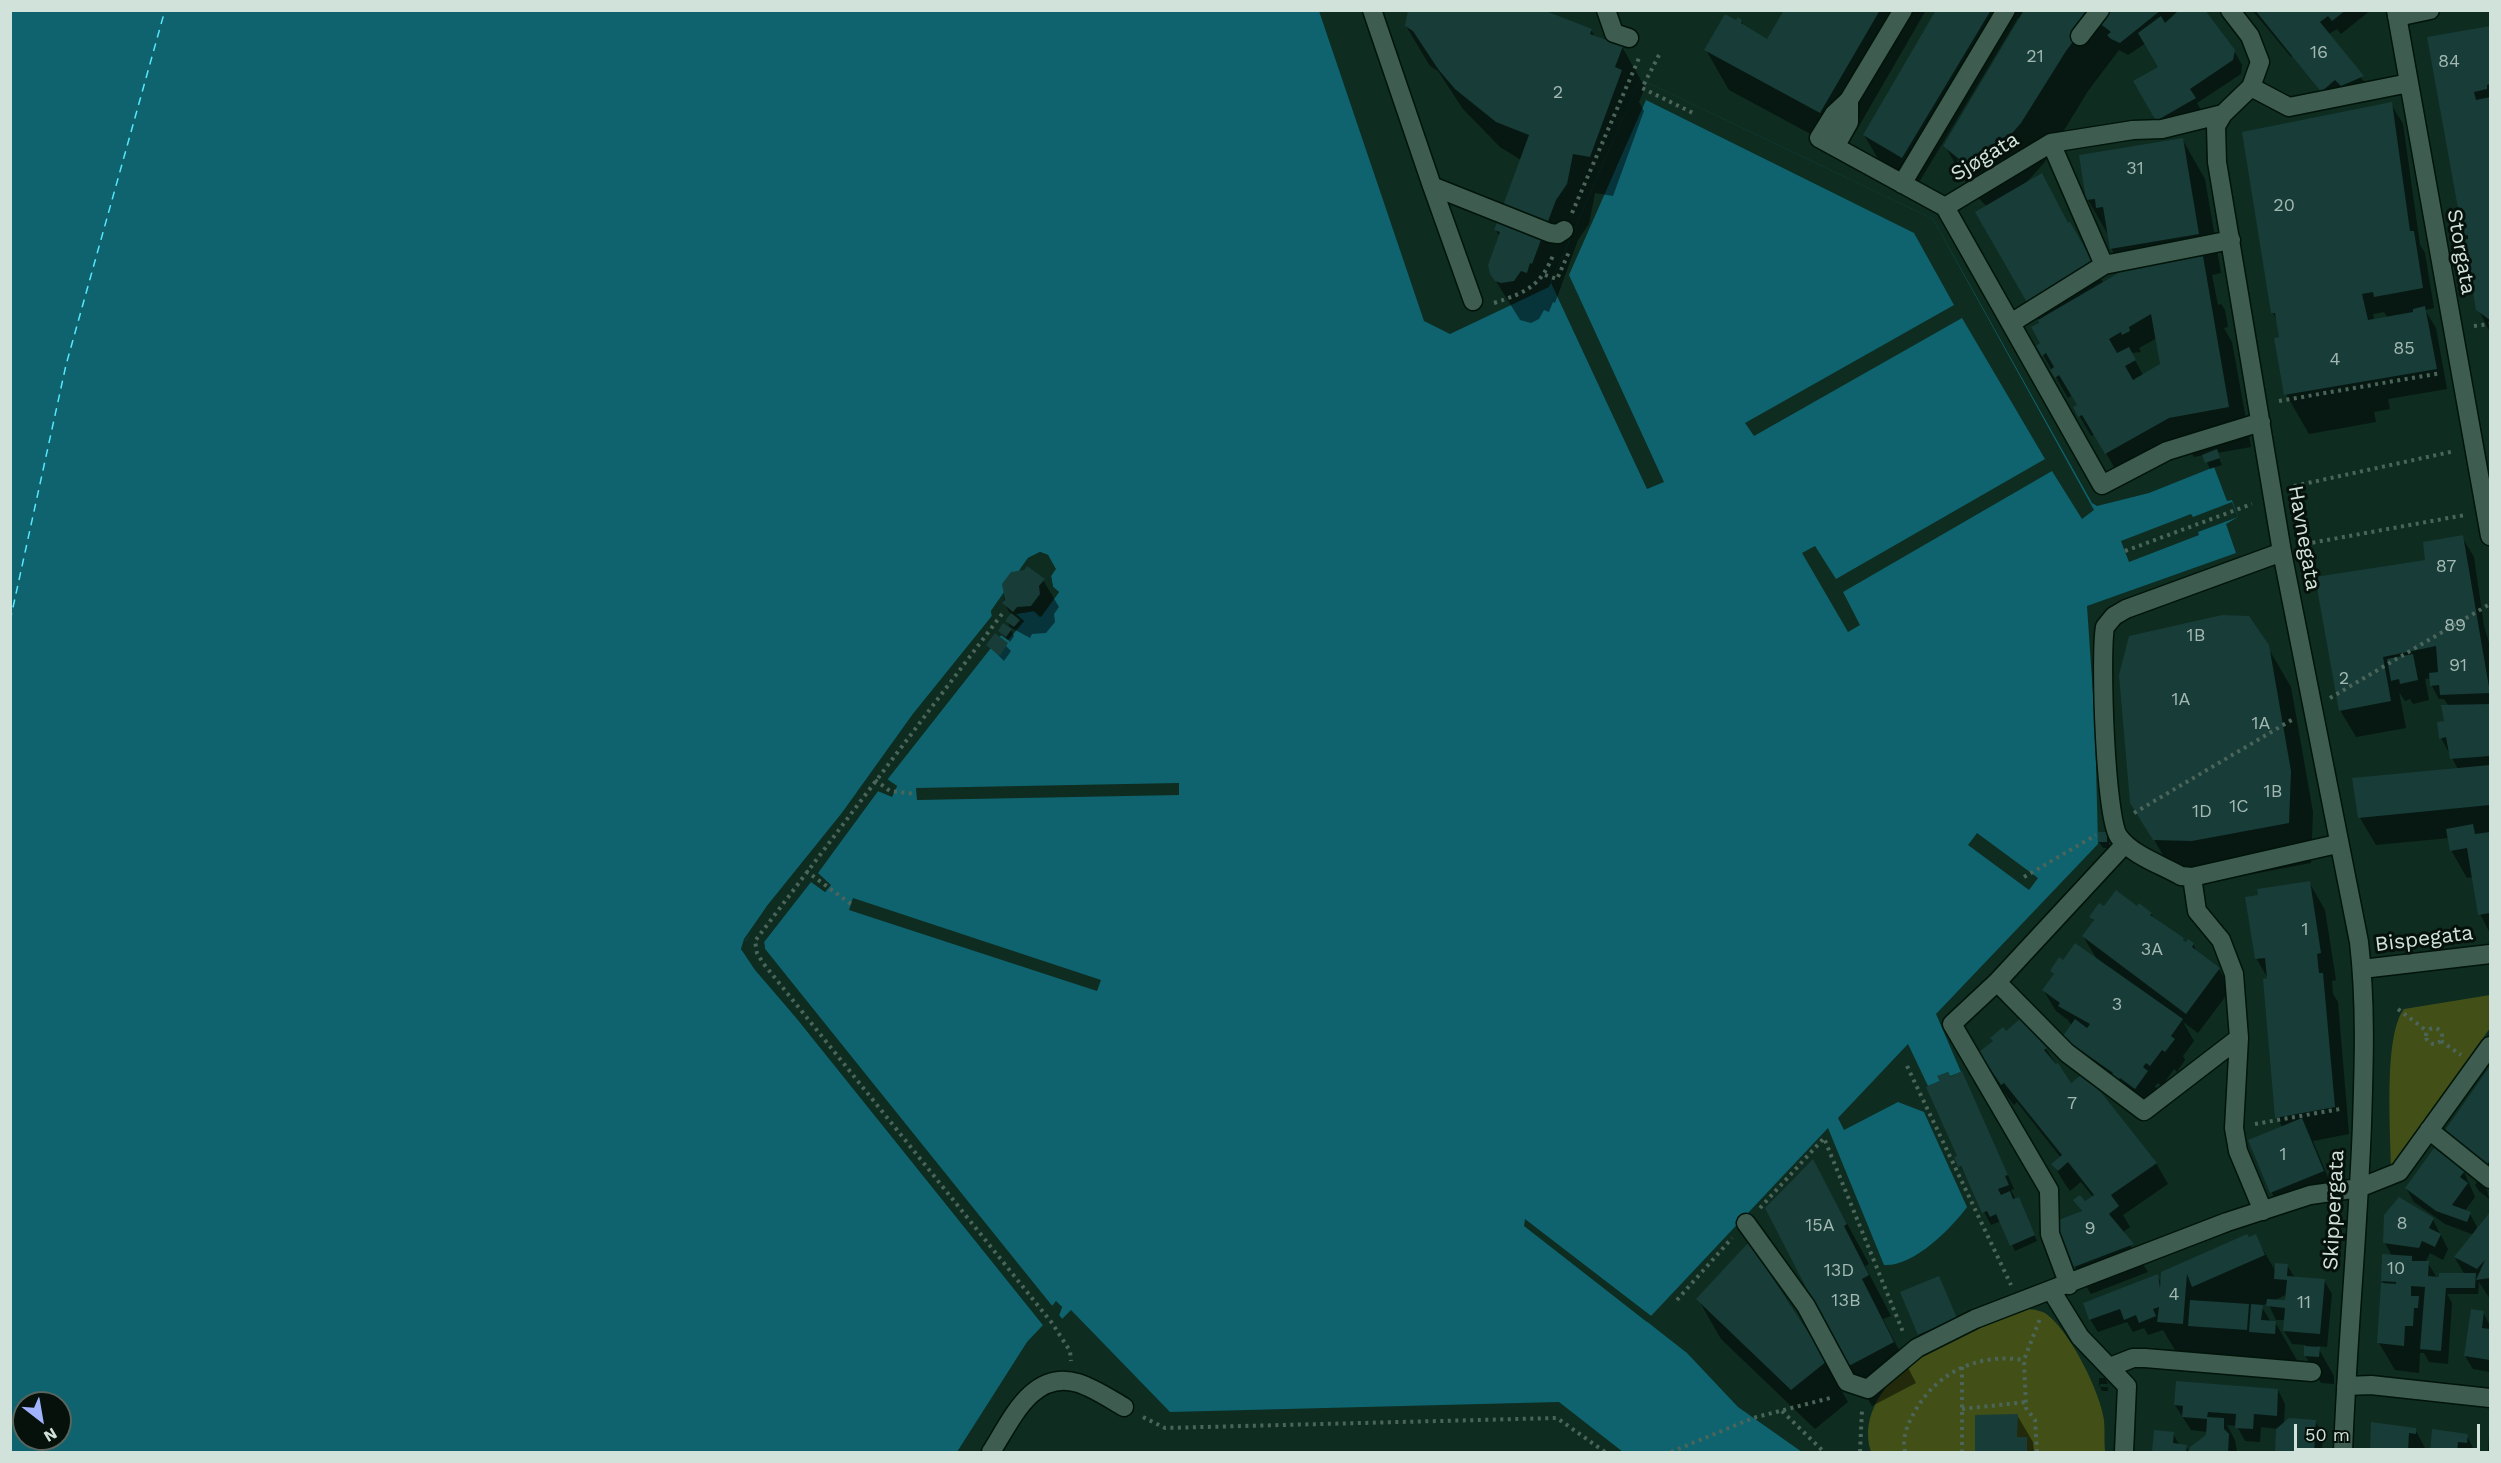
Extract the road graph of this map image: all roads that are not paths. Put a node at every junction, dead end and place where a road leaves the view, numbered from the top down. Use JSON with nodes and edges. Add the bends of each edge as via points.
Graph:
{"nodes":[{"id":1,"x":1372,"y":10,"type":"edge"},
{"id":2,"x":1606,"y":10,"type":"edge"},
{"id":3,"x":1903,"y":10,"type":"edge"},
{"id":4,"x":2006,"y":10,"type":"edge"},
{"id":5,"x":2100,"y":10,"type":"edge"},
{"id":6,"x":2230,"y":10,"type":"edge"},
{"id":7,"x":2430,"y":10,"type":"edge"},
{"id":8,"x":2397,"y":14,"type":"edge"},
{"id":9,"x":2080,"y":36,"type":"dead end"},
{"id":10,"x":1629,"y":39,"type":"road end"},
{"id":11,"x":2409,"y":83,"type":"junction"},
{"id":12,"x":2251,"y":87,"type":"junction"},
{"id":13,"x":2223,"y":114,"type":"junction"},
{"id":14,"x":2051,"y":143,"type":"junction"},
{"id":15,"x":1902,"y":184,"type":"junction"},
{"id":16,"x":1432,"y":186,"type":"junction"},
{"id":17,"x":1945,"y":207,"type":"junction"},
{"id":18,"x":1564,"y":230,"type":"road end"},
{"id":19,"x":2231,"y":240,"type":"junction"},
{"id":20,"x":2104,"y":265,"type":"junction"},
{"id":21,"x":1473,"y":301,"type":"road end"},
{"id":22,"x":2011,"y":323,"type":"junction"},
{"id":23,"x":2261,"y":422,"type":"junction"},
{"id":24,"x":2490,"y":536,"type":"edge"},
{"id":25,"x":2282,"y":552,"type":"junction"},
{"id":26,"x":2125,"y":844,"type":"junction"},
{"id":27,"x":2337,"y":844,"type":"junction"},
{"id":28,"x":2192,"y":878,"type":"junction"},
{"id":29,"x":2490,"y":954,"type":"edge"},
{"id":30,"x":2362,"y":969,"type":"junction"},
{"id":31,"x":1997,"y":982,"type":"junction"},
{"id":32,"x":2239,"y":1038,"type":"junction"},
{"id":33,"x":2490,"y":1046,"type":"edge"},
{"id":34,"x":2429,"y":1130,"type":"junction"},
{"id":35,"x":2490,"y":1179,"type":"edge"},
{"id":36,"x":2359,"y":1188,"type":"junction"},
{"id":37,"x":2263,"y":1211,"type":"junction"},
{"id":38,"x":1746,"y":1223,"type":"road end"},
{"id":39,"x":2060,"y":1288,"type":"junction"},
{"id":40,"x":2110,"y":1367,"type":"junction"},
{"id":41,"x":2312,"y":1372,"type":"dead end"},
{"id":42,"x":2346,"y":1386,"type":"junction"},
{"id":43,"x":2490,"y":1398,"type":"edge"},
{"id":44,"x":1124,"y":1407,"type":"road end"},
{"id":45,"x":991,"y":1452,"type":"edge"},
{"id":46,"x":2124,"y":1452,"type":"edge"},
{"id":47,"x":2343,"y":1452,"type":"edge"}],
"edges":[{"from":1,"to":16,"type":"street"},
{"from":2,"to":10,"type":"street"},
{"from":3,"to":15,"type":"street","via":[[1849,100],[1834,114],[1827,143]]},
{"from":4,"to":15,"type":"street"},
{"from":5,"to":9,"type":"street"},
{"from":6,"to":12,"type":"street","via":[[2257,48],[2260,67]]},
{"from":7,"to":8,"type":"street"},
{"from":8,"to":11,"type":"street","name":"Storgata"},
{"from":11,"to":12,"type":"street","via":[[2289,107]]},
{"from":11,"to":24,"type":"street","name":"Storgata"},
{"from":12,"to":13,"type":"street"},
{"from":13,"to":14,"type":"street","name":"Sjøgata","via":[[2162,129]]},
{"from":13,"to":19,"type":"street","name":"Havnegata","via":[[2216,126],[2215,141]]},
{"from":14,"to":17,"type":"street","name":"Sjøgata"},
{"from":14,"to":20,"type":"street"},
{"from":15,"to":17,"type":"street"},
{"from":16,"to":18,"type":"street","via":[[1550,233]]},
{"from":16,"to":21,"type":"street"},
{"from":17,"to":22,"type":"street","name":"Sjøgata"},
{"from":19,"to":20,"type":"street"},
{"from":19,"to":23,"type":"street","name":"Havnegata"},
{"from":20,"to":22,"type":"street"},
{"from":22,"to":23,"type":"street","name":"Sjøgata","via":[[2102,485],[2167,451]]},
{"from":23,"to":25,"type":"street","name":"Havnegata"},
{"from":25,"to":26,"type":"street","via":[[2126,609],[2105,627],[2105,761],[2115,831]]},
{"from":25,"to":27,"type":"street","name":"Havnegata"},
{"from":26,"to":28,"type":"street","via":[[2181,876]]},
{"from":26,"to":31,"type":"street"},
{"from":27,"to":28,"type":"street"},
{"from":27,"to":30,"type":"street","name":"Havnegata"},
{"from":28,"to":32,"type":"street","via":[[2197,911],[2221,940],[2234,974]]},
{"from":29,"to":30,"type":"street","name":"Bispegata"},
{"from":30,"to":36,"type":"street","name":"Skippergata","via":[[2365,1025]]},
{"from":31,"to":32,"type":"street","via":[[2067,1053],[2144,1111]]},
{"from":31,"to":39,"type":"street","via":[[1952,1024],[2049,1190],[2050,1234]]},
{"from":32,"to":37,"type":"street","via":[[2234,1128],[2238,1151]]},
{"from":33,"to":34,"type":"street"},
{"from":34,"to":35,"type":"street"},
{"from":34,"to":36,"type":"street","via":[[2399,1172]]},
{"from":36,"to":37,"type":"street","via":[[2310,1195]]},
{"from":36,"to":42,"type":"street","name":"Skippergata"},
{"from":37,"to":39,"type":"street"},
{"from":38,"to":39,"type":"street","via":[[1806,1306],[1847,1383],[1868,1389],[1911,1352],[1946,1333]]},
{"from":39,"to":40,"type":"street","via":[[2080,1337]]},
{"from":40,"to":41,"type":"street","via":[[2145,1358]]},
{"from":40,"to":46,"type":"street","via":[[2127,1386]]},
{"from":42,"to":43,"type":"street","via":[[2371,1385]]},
{"from":42,"to":47,"type":"street","name":"Skippergata"},
{"from":44,"to":45,"type":"street","via":[[1078,1383],[1049,1382],[1028,1395]]}]}
